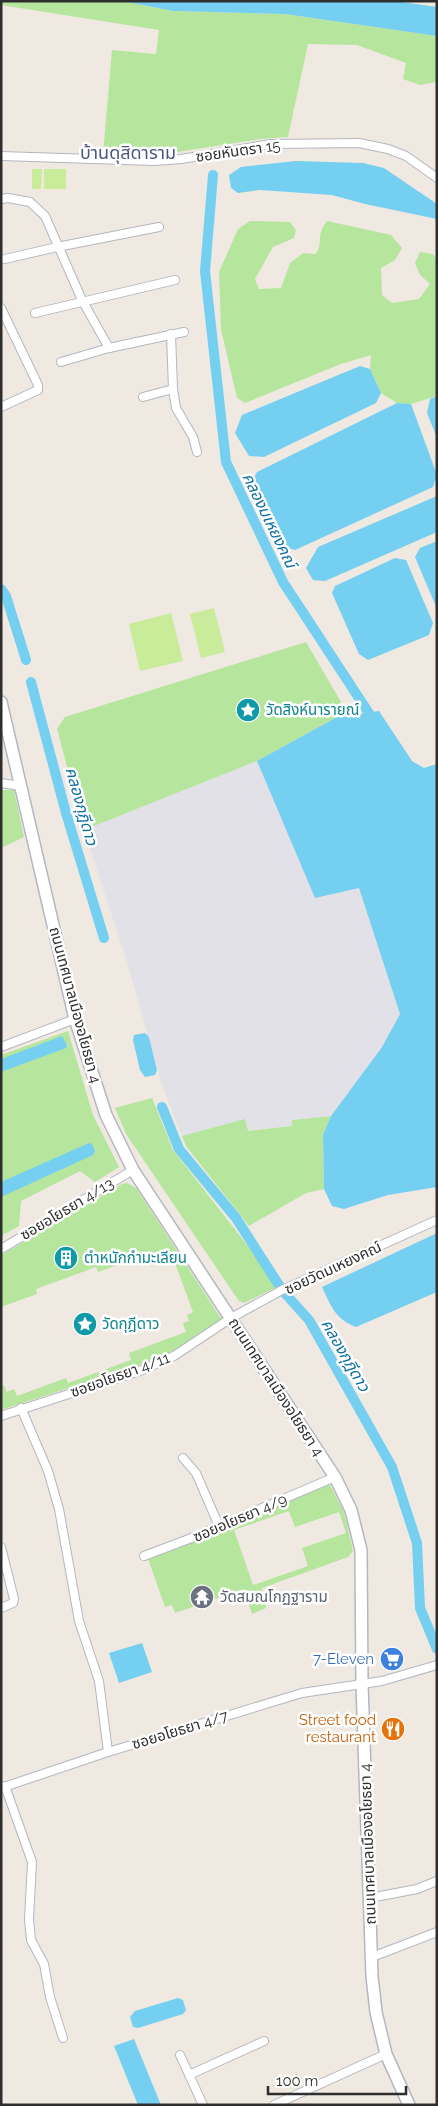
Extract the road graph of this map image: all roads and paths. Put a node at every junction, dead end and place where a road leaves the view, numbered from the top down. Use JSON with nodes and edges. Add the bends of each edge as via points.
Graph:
{"nodes":[{"id":1,"x":1,"y":156,"type":"edge"},
{"id":2,"x":437,"y":178,"type":"edge"},
{"id":3,"x":1,"y":198,"type":"edge"},
{"id":4,"x":159,"y":227,"type":"dead end"},
{"id":5,"x":57,"y":247,"type":"junction"},
{"id":6,"x":5,"y":259,"type":"dead end"},
{"id":7,"x":176,"y":280,"type":"dead end"},
{"id":8,"x":82,"y":300,"type":"junction"},
{"id":9,"x":1,"y":308,"type":"edge"},
{"id":10,"x":35,"y":313,"type":"dead end"},
{"id":11,"x":184,"y":332,"type":"dead end"},
{"id":12,"x":171,"y":334,"type":"junction"},
{"id":13,"x":109,"y":348,"type":"junction"},
{"id":14,"x":61,"y":362,"type":"dead end"},
{"id":15,"x":173,"y":389,"type":"junction"},
{"id":16,"x":143,"y":397,"type":"dead end"},
{"id":17,"x":2,"y":405,"type":"edge"},
{"id":18,"x":197,"y":452,"type":"dead end"},
{"id":19,"x":1,"y":702,"type":"edge"},
{"id":20,"x":1,"y":783,"type":"edge"},
{"id":21,"x":21,"y":786,"type":"junction"},
{"id":22,"x":76,"y":1019,"type":"junction"},
{"id":23,"x":1,"y":1047,"type":"edge"},
{"id":24,"x":133,"y":1170,"type":"junction"},
{"id":25,"x":437,"y":1220,"type":"edge"},
{"id":26,"x":1,"y":1249,"type":"edge"},
{"id":27,"x":231,"y":1318,"type":"junction"},
{"id":28,"x":21,"y":1408,"type":"junction"},
{"id":29,"x":1,"y":1416,"type":"edge"},
{"id":30,"x":183,"y":1458,"type":"dead end"},
{"id":31,"x":335,"y":1477,"type":"junction"},
{"id":32,"x":219,"y":1526,"type":"junction"},
{"id":33,"x":1,"y":1547,"type":"edge"},
{"id":34,"x":144,"y":1556,"type":"dead end"},
{"id":35,"x":1,"y":1608,"type":"edge"},
{"id":36,"x":437,"y":1666,"type":"edge"},
{"id":37,"x":362,"y":1684,"type":"junction"},
{"id":38,"x":108,"y":1752,"type":"junction"},
{"id":39,"x":3,"y":1787,"type":"edge"},
{"id":40,"x":437,"y":1881,"type":"edge"},
{"id":41,"x":370,"y":1898,"type":"junction"},
{"id":42,"x":437,"y":1932,"type":"edge"},
{"id":43,"x":372,"y":1957,"type":"junction"},
{"id":44,"x":63,"y":2038,"type":"dead end"},
{"id":45,"x":264,"y":2041,"type":"dead end"},
{"id":46,"x":386,"y":2054,"type":"junction"},
{"id":47,"x":180,"y":2055,"type":"dead end"},
{"id":48,"x":189,"y":2075,"type":"junction"},
{"id":49,"x":203,"y":2105,"type":"edge"},
{"id":50,"x":274,"y":2105,"type":"edge"},
{"id":51,"x":409,"y":2105,"type":"edge"}],
"edges":[{"from":1,"to":2,"type":"street","name":"ซอยหันตรา 15","via":[[155,161],[271,144],[359,143],[406,156]]},
{"from":3,"to":5,"type":"street","via":[[30,202],[45,216]]},
{"from":4,"to":5,"type":"street"},
{"from":5,"to":6,"type":"street"},
{"from":5,"to":8,"type":"street"},
{"from":7,"to":8,"type":"street"},
{"from":8,"to":10,"type":"street"},
{"from":8,"to":13,"type":"street"},
{"from":9,"to":17,"type":"street","via":[[38,385],[38,390]]},
{"from":11,"to":12,"type":"street"},
{"from":12,"to":13,"type":"street"},
{"from":12,"to":15,"type":"street"},
{"from":13,"to":14,"type":"street"},
{"from":15,"to":16,"type":"street"},
{"from":15,"to":18,"type":"street","via":[[176,408],[194,437]]},
{"from":19,"to":21,"type":"street","name":"ถนนเทศบาลเมืองอโยธยา 4"},
{"from":20,"to":21,"type":"street"},
{"from":21,"to":22,"type":"street","name":"ถนนเทศบาลเมืองอโยธยา 4"},
{"from":22,"to":23,"type":"street"},
{"from":22,"to":24,"type":"street","name":"ถนนเทศบาลเมืองอโยธยา 4","via":[[106,1115]]},
{"from":24,"to":26,"type":"street","name":"ซอยอโยธยา 4/13"},
{"from":24,"to":27,"type":"street","name":"ถนนเทศบาลเมืองอโยธยา 4"},
{"from":25,"to":27,"type":"street","name":"ซอยวัดมเหยงคณ์","via":[[282,1290]]},
{"from":27,"to":28,"type":"street","name":"ซอยอโยธยา 4/11","via":[[174,1356]]},
{"from":27,"to":31,"type":"street","name":"ถนนเทศบาลเมืองอโยธยา 4"},
{"from":28,"to":29,"type":"street","name":"ซอยอโยธยา 4/11"},
{"from":28,"to":38,"type":"street","via":[[48,1471],[59,1509],[79,1621],[99,1681]]},
{"from":30,"to":32,"type":"street","via":[[196,1473]]},
{"from":31,"to":32,"type":"street","name":"ซอยอโยธยา 4/9"},
{"from":31,"to":37,"type":"street","name":"ถนนเทศบาลเมืองอโยธยา 4","via":[[351,1510],[360,1550]]},
{"from":32,"to":34,"type":"street","name":"ซอยอโยธยา 4/9"},
{"from":33,"to":35,"type":"street","via":[[14,1599]]},
{"from":36,"to":37,"type":"street","name":"ซอยอโยธยา 4/7"},
{"from":37,"to":38,"type":"street","name":"ซอยอโยธยา 4/7","via":[[302,1693]]},
{"from":37,"to":41,"type":"street","name":"ถนนเทศบาลเมืองอโยธยา 4"},
{"from":38,"to":39,"type":"street","name":"ซอยอโยธยา 4/7"},
{"from":39,"to":44,"type":"street","via":[[32,1862],[31,1940],[44,1964]]},
{"from":40,"to":41,"type":"street"},
{"from":41,"to":43,"type":"street","name":"ถนนเทศบาลเมืองอโยธยา 4"},
{"from":42,"to":43,"type":"street"},
{"from":43,"to":46,"type":"street","name":"ถนนเทศบาลเมืองอโยธยา 4","via":[[376,2012]]},
{"from":45,"to":48,"type":"street"},
{"from":46,"to":50,"type":"street"},
{"from":46,"to":51,"type":"street","name":"ถนนเทศบาลเมืองอโยธยา 4"},
{"from":47,"to":48,"type":"street"},
{"from":48,"to":49,"type":"street"}]}
